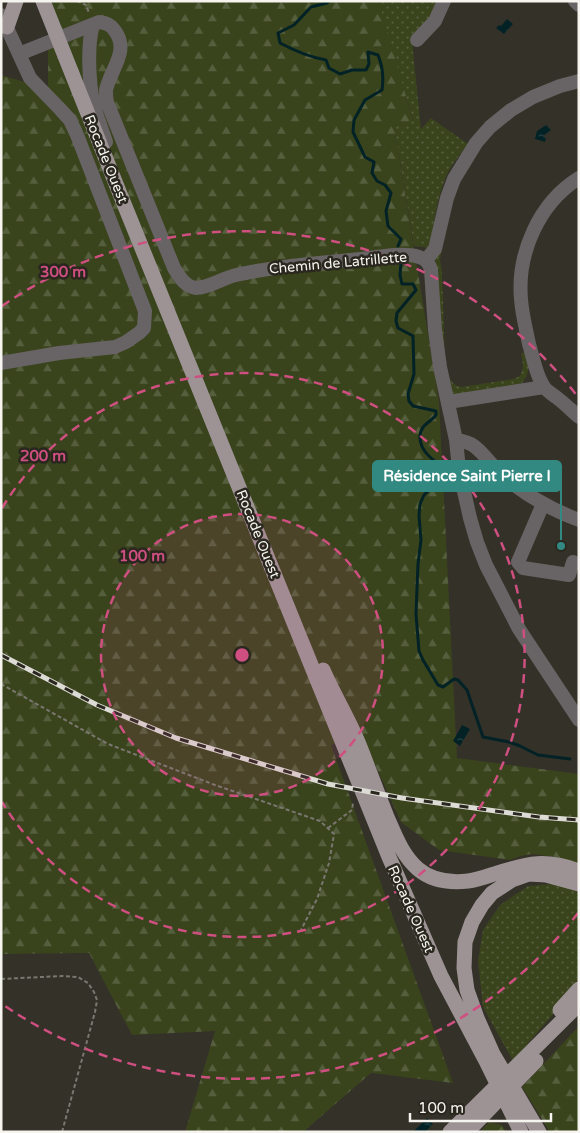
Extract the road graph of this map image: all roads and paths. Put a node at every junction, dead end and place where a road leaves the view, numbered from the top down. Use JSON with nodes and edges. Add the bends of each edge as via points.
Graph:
{"nodes":[{"id":1,"x":16,"y":1,"type":"edge"},
{"id":2,"x":43,"y":1,"type":"edge"},
{"id":3,"x":77,"y":1,"type":"edge"},
{"id":4,"x":444,"y":1,"type":"edge"},
{"id":5,"x":574,"y":1,"type":"edge"},
{"id":6,"x":579,"y":5,"type":"edge"},
{"id":7,"x":4,"y":21,"type":"edge"},
{"id":8,"x":93,"y":25,"type":"junction"},
{"id":9,"x":59,"y":38,"type":"junction"},
{"id":10,"x":417,"y":40,"type":"dead end"},
{"id":11,"x":19,"y":54,"type":"junction"},
{"id":12,"x":579,"y":81,"type":"edge"},
{"id":13,"x":579,"y":178,"type":"edge"},
{"id":14,"x":118,"y":189,"type":"junction"},
{"id":15,"x":426,"y":260,"type":"junction"},
{"id":16,"x":171,"y":319,"type":"junction"},
{"id":17,"x":1,"y":363,"type":"edge"},
{"id":18,"x":544,"y":387,"type":"junction"},
{"id":19,"x":448,"y":402,"type":"junction"},
{"id":20,"x":579,"y":416,"type":"edge"},
{"id":21,"x":456,"y":440,"type":"junction"},
{"id":22,"x":543,"y":504,"type":"junction"},
{"id":23,"x":579,"y":520,"type":"edge"},
{"id":24,"x":572,"y":562,"type":"dead end"},
{"id":25,"x":1,"y":684,"type":"edge"},
{"id":26,"x":579,"y":720,"type":"edge"},
{"id":27,"x":353,"y":802,"type":"dead end"},
{"id":28,"x":328,"y":828,"type":"junction"},
{"id":29,"x":579,"y":871,"type":"edge"},
{"id":30,"x":560,"y":878,"type":"junction"},
{"id":31,"x":579,"y":884,"type":"edge"},
{"id":32,"x":579,"y":893,"type":"edge"},
{"id":33,"x":301,"y":930,"type":"dead end"},
{"id":34,"x":1,"y":979,"type":"edge"},
{"id":35,"x":579,"y":989,"type":"edge"},
{"id":36,"x":579,"y":1004,"type":"edge"},
{"id":37,"x":579,"y":1018,"type":"edge"},
{"id":38,"x":489,"y":1058,"type":"junction"},
{"id":39,"x":518,"y":1065,"type":"junction"},
{"id":40,"x":520,"y":1118,"type":"edge"},
{"id":41,"x":62,"y":1132,"type":"edge"},
{"id":42,"x":450,"y":1132,"type":"edge"},
{"id":43,"x":468,"y":1132,"type":"edge"},
{"id":44,"x":531,"y":1132,"type":"edge"},
{"id":45,"x":539,"y":1132,"type":"edge"}],
"edges":[{"from":1,"to":7,"type":"main road"},
{"from":2,"to":9,"type":"main road","name":"Rocade Ouest"},
{"from":3,"to":8,"type":"path","via":[[86,5]]},
{"from":4,"to":10,"type":"street","via":[[435,21]]},
{"from":5,"to":6,"type":"street"},
{"from":7,"to":11,"type":"street"},
{"from":8,"to":9,"type":"street"},
{"from":8,"to":14,"type":"street","via":[[90,64],[93,103],[115,168]]},
{"from":8,"to":15,"type":"street","name":"Chemin de Latrillette","via":[[109,24],[118,36],[120,52],[106,90],[107,102],[174,268],[186,284],[196,288],[252,272],[338,261],[409,256]]},
{"from":9,"to":11,"type":"street"},
{"from":9,"to":14,"type":"main road","name":"Rocade Ouest"},
{"from":11,"to":17,"type":"street","via":[[30,78],[74,128],[145,311],[145,320],[139,333],[115,346]]},
{"from":12,"to":15,"type":"street","via":[[533,97],[511,110],[476,143],[454,179],[435,248]]},
{"from":13,"to":18,"type":"street","via":[[567,185],[543,213],[530,240],[523,269],[523,318]]},
{"from":14,"to":16,"type":"main road","name":"Rocade Ouest"},
{"from":15,"to":19,"type":"street","name":"Chemin de Latrillette","via":[[431,270],[435,330]]},
{"from":16,"to":29,"type":"main road","via":[[206,386],[296,607],[405,854],[419,870],[447,882],[478,880],[533,864],[555,864]]},
{"from":16,"to":38,"type":"main road","name":"Rocade Ouest","via":[[389,857],[441,976]]},
{"from":18,"to":19,"type":"street"},
{"from":18,"to":20,"type":"street"},
{"from":19,"to":21,"type":"street","name":"Chemin de Latrillette"},
{"from":21,"to":22,"type":"street","via":[[474,445],[502,475]]},
{"from":21,"to":26,"type":"street","name":"Chemin de Latrillette","via":[[470,518],[486,565],[519,629]]},
{"from":22,"to":23,"type":"street"},
{"from":22,"to":24,"type":"street","via":[[518,562],[523,568],[569,575]]},
{"from":25,"to":28,"type":"path","via":[[108,744],[320,821]]},
{"from":27,"to":28,"type":"path","via":[[352,810]]},
{"from":28,"to":33,"type":"path","via":[[334,834],[329,863],[317,899]]},
{"from":30,"to":31,"type":"main road"},
{"from":30,"to":32,"type":"main road"},
{"from":30,"to":38,"type":"main road","via":[[529,874],[512,880],[492,893],[472,922],[465,942],[464,968],[467,990]]},
{"from":34,"to":41,"type":"path","via":[[78,977],[94,992],[97,1000],[95,1012]]},
{"from":35,"to":39,"type":"main road","via":[[525,1051]]},
{"from":36,"to":39,"type":"main road"},
{"from":37,"to":43,"type":"main road"},
{"from":38,"to":40,"type":"main road"},
{"from":39,"to":42,"type":"main road"},
{"from":40,"to":44,"type":"main road"},
{"from":40,"to":45,"type":"main road"}]}
